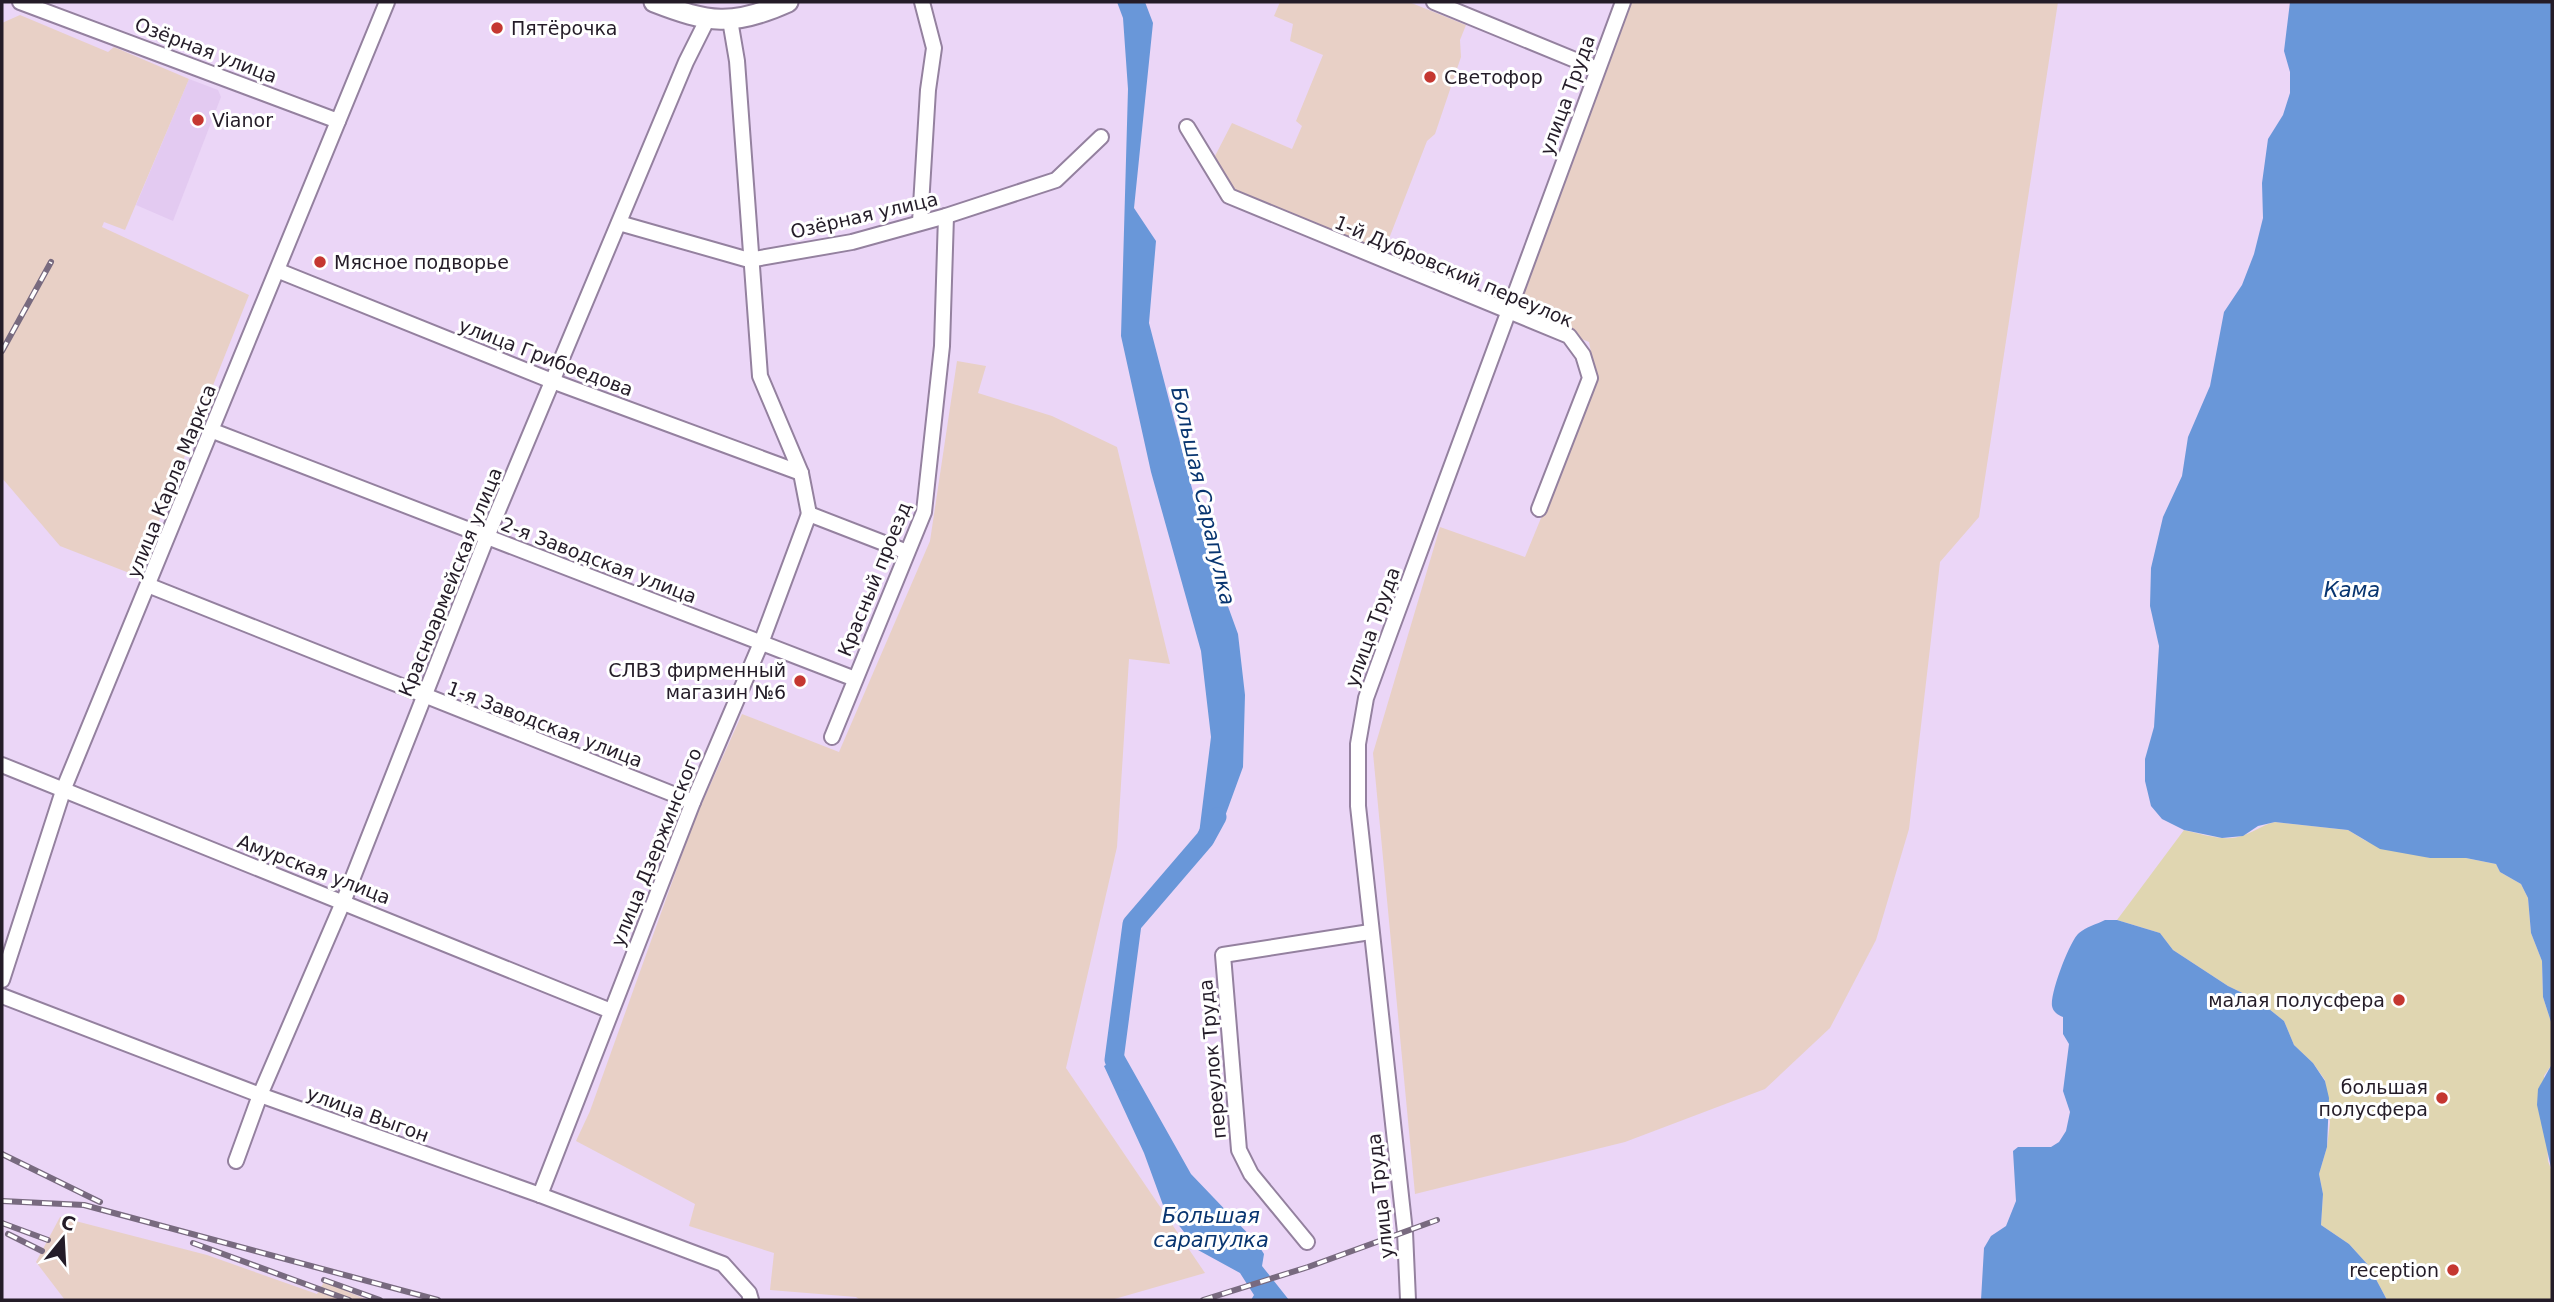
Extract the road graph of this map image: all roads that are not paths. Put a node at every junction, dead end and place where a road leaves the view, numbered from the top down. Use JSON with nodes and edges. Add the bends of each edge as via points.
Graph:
{"nodes":[{"id":1,"x":20,"y":2,"type":"edge"},
{"id":2,"x":387,"y":2,"type":"edge"},
{"id":3,"x":654,"y":2,"type":"edge"},
{"id":4,"x":788,"y":2,"type":"edge"},
{"id":5,"x":922,"y":2,"type":"edge"},
{"id":6,"x":1434,"y":2,"type":"edge"},
{"id":7,"x":1623,"y":2,"type":"edge"},
{"id":8,"x":741,"y":13,"type":"edge"},
{"id":9,"x":707,"y":20,"type":"junction"},
{"id":10,"x":1597,"y":69,"type":"junction"},
{"id":11,"x":338,"y":121,"type":"junction"},
{"id":12,"x":1187,"y":127,"type":"dead end"},
{"id":13,"x":1101,"y":137,"type":"dead end"},
{"id":14,"x":946,"y":216,"type":"junction"},
{"id":15,"x":920,"y":222,"type":"junction"},
{"id":16,"x":619,"y":223,"type":"junction"},
{"id":17,"x":749,"y":260,"type":"junction"},
{"id":18,"x":279,"y":271,"type":"junction"},
{"id":19,"x":1508,"y":313,"type":"junction"},
{"id":20,"x":552,"y":381,"type":"junction"},
{"id":21,"x":213,"y":431,"type":"junction"},
{"id":22,"x":801,"y":473,"type":"junction"},
{"id":23,"x":1539,"y":509,"type":"dead end"},
{"id":24,"x":809,"y":514,"type":"junction"},
{"id":25,"x":487,"y":537,"type":"junction"},
{"id":26,"x":906,"y":552,"type":"junction"},
{"id":27,"x":150,"y":586,"type":"junction"},
{"id":28,"x":761,"y":643,"type":"junction"},
{"id":29,"x":855,"y":679,"type":"junction"},
{"id":30,"x":424,"y":697,"type":"junction"},
{"id":31,"x":832,"y":737,"type":"dead end"},
{"id":32,"x":2,"y":765,"type":"edge"},
{"id":33,"x":64,"y":788,"type":"junction"},
{"id":34,"x":693,"y":802,"type":"junction"},
{"id":35,"x":344,"y":900,"type":"junction"},
{"id":36,"x":1370,"y":932,"type":"junction"},
{"id":37,"x":2,"y":980,"type":"edge"},
{"id":38,"x":2,"y":996,"type":"edge"},
{"id":39,"x":611,"y":1010,"type":"junction"},
{"id":40,"x":260,"y":1096,"type":"junction"},
{"id":41,"x":236,"y":1161,"type":"dead end"},
{"id":42,"x":540,"y":1195,"type":"junction"},
{"id":43,"x":1307,"y":1242,"type":"dead end"},
{"id":44,"x":751,"y":1300,"type":"edge"},
{"id":45,"x":1408,"y":1300,"type":"edge"}],
"edges":[{"from":1,"to":11,"type":"street","name":"Озёрная улица"},
{"from":2,"to":11,"type":"street","name":"улица Карла Маркса"},
{"from":3,"to":9,"type":"main road"},
{"from":4,"to":8,"type":"main road"},
{"from":5,"to":15,"type":"street","via":[[934,48]]},
{"from":6,"to":10,"type":"street"},
{"from":7,"to":10,"type":"street","name":"улица Труда"},
{"from":8,"to":9,"type":"main road"},
{"from":8,"to":17,"type":"street","via":[[737,61]]},
{"from":9,"to":16,"type":"street","name":"Красноармейская улица"},
{"from":10,"to":19,"type":"street","name":"улица Труда"},
{"from":11,"to":18,"type":"street","name":"улица Карла Маркса"},
{"from":12,"to":19,"type":"street","name":"1-й Дубровский переулок","via":[[1229,196]]},
{"from":13,"to":14,"type":"street","name":"Озёрная улица","via":[[1056,180]]},
{"from":14,"to":15,"type":"street","name":"Озёрная улица"},
{"from":14,"to":26,"type":"street","name":"Красный проезд","via":[[943,346],[924,512]]},
{"from":15,"to":17,"type":"street","name":"Озёрная улица","via":[[852,242]]},
{"from":16,"to":17,"type":"street","name":"Озёрная улица"},
{"from":16,"to":20,"type":"street","name":"Красноармейская улица"},
{"from":17,"to":22,"type":"street","via":[[760,376]]},
{"from":18,"to":20,"type":"street","name":"улица Грибоедова"},
{"from":18,"to":21,"type":"street","name":"улица Карла Маркса"},
{"from":19,"to":23,"type":"street","name":"1-й Дубровский переулок","via":[[1569,336],[1583,355],[1590,378]]},
{"from":19,"to":36,"type":"street","name":"улица Труда","via":[[1366,698],[1358,744],[1358,806]]},
{"from":20,"to":22,"type":"street","name":"улица Грибоедова"},
{"from":20,"to":25,"type":"street","name":"Красноармейская улица"},
{"from":21,"to":25,"type":"street","name":"2-я Заводская улица"},
{"from":21,"to":27,"type":"street","name":"улица Карла Маркса"},
{"from":22,"to":24,"type":"street"},
{"from":24,"to":26,"type":"street"},
{"from":24,"to":28,"type":"street","name":"улица Дзержинского"},
{"from":25,"to":28,"type":"street","name":"2-я Заводская улица"},
{"from":25,"to":30,"type":"street","name":"Красноармейская улица"},
{"from":26,"to":29,"type":"street","name":"Красный проезд"},
{"from":27,"to":30,"type":"street","name":"1-я Заводская улица"},
{"from":27,"to":33,"type":"street","name":"улица Карла Маркса"},
{"from":28,"to":29,"type":"street","name":"2-я Заводская улица"},
{"from":28,"to":34,"type":"street","name":"улица Дзержинского"},
{"from":29,"to":31,"type":"street","name":"Красный проезд"},
{"from":30,"to":34,"type":"street","name":"1-я Заводская улица"},
{"from":30,"to":35,"type":"street","name":"Красноармейская улица"},
{"from":32,"to":33,"type":"street","name":"Амурская улица"},
{"from":33,"to":35,"type":"street","name":"Амурская улица","via":[[159,830]]},
{"from":33,"to":37,"type":"street","name":"улица Карла Маркса"},
{"from":34,"to":39,"type":"street","name":"улица Дзержинского"},
{"from":35,"to":39,"type":"street","name":"Амурская улица"},
{"from":35,"to":40,"type":"street","name":"Красноармейская улица"},
{"from":36,"to":43,"type":"street","name":"переулок Труда","via":[[1223,955],[1239,1150],[1251,1174]]},
{"from":36,"to":45,"type":"street","name":"улица Труда","via":[[1405,1231]]},
{"from":38,"to":40,"type":"street","name":"улица Выгон"},
{"from":39,"to":42,"type":"street","name":"улица Дзержинского"},
{"from":40,"to":41,"type":"street","name":"Красноармейская улица"},
{"from":40,"to":42,"type":"street","name":"улица Выгон"},
{"from":42,"to":44,"type":"street","name":"улица Выгон","via":[[723,1265]]}]}
